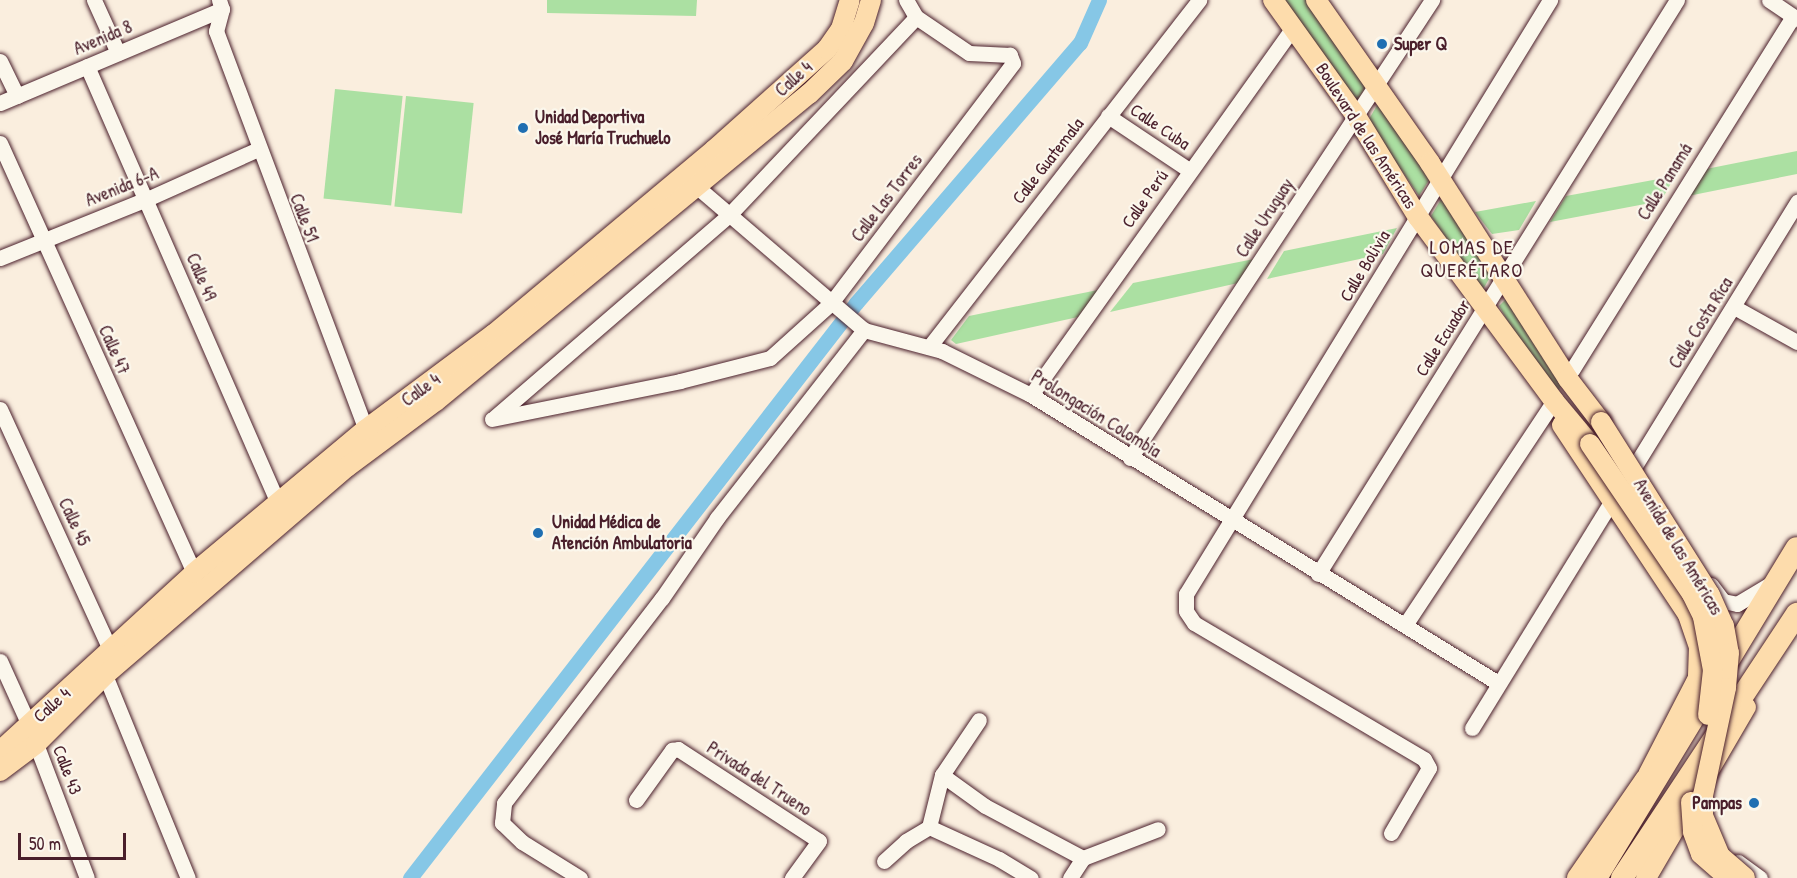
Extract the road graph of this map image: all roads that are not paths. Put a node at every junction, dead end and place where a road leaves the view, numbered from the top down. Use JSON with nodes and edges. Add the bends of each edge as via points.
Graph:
{"nodes":[{"id":1,"x":94,"y":0,"type":"edge"},
{"id":2,"x":850,"y":0,"type":"edge"},
{"id":3,"x":871,"y":0,"type":"edge"},
{"id":4,"x":906,"y":0,"type":"edge"},
{"id":5,"x":1199,"y":0,"type":"edge"},
{"id":6,"x":1273,"y":0,"type":"edge"},
{"id":7,"x":1316,"y":0,"type":"edge"},
{"id":8,"x":1432,"y":0,"type":"edge"},
{"id":9,"x":1550,"y":0,"type":"edge"},
{"id":10,"x":1677,"y":0,"type":"edge"},
{"id":11,"x":1769,"y":0,"type":"edge"},
{"id":12,"x":220,"y":4,"type":"edge"},
{"id":13,"x":916,"y":17,"type":"junction"},
{"id":14,"x":1795,"y":18,"type":"edge"},
{"id":15,"x":1294,"y":26,"type":"junction"},
{"id":16,"x":118,"y":53,"type":"junction"},
{"id":17,"x":0,"y":61,"type":"edge"},
{"id":18,"x":87,"y":66,"type":"junction"},
{"id":19,"x":1375,"y":87,"type":"junction"},
{"id":20,"x":17,"y":96,"type":"junction"},
{"id":21,"x":0,"y":103,"type":"edge"},
{"id":22,"x":1108,"y":116,"type":"junction"},
{"id":23,"x":1356,"y":116,"type":"junction"},
{"id":24,"x":0,"y":143,"type":"edge"},
{"id":25,"x":258,"y":149,"type":"junction"},
{"id":26,"x":1189,"y":170,"type":"junction"},
{"id":27,"x":1440,"y":180,"type":"junction"},
{"id":28,"x":689,"y":181,"type":"junction"},
{"id":29,"x":147,"y":199,"type":"junction"},
{"id":30,"x":1797,"y":202,"type":"edge"},
{"id":31,"x":729,"y":215,"type":"junction"},
{"id":32,"x":1418,"y":217,"type":"junction"},
{"id":33,"x":43,"y":240,"type":"junction"},
{"id":34,"x":0,"y":258,"type":"edge"},
{"id":35,"x":1504,"y":277,"type":"junction"},
{"id":36,"x":835,"y":306,"type":"junction"},
{"id":37,"x":1734,"y":307,"type":"junction"},
{"id":38,"x":1484,"y":309,"type":"junction"},
{"id":39,"x":862,"y":328,"type":"junction"},
{"id":40,"x":1797,"y":342,"type":"edge"},
{"id":41,"x":929,"y":347,"type":"junction"},
{"id":42,"x":1550,"y":349,"type":"junction"},
{"id":43,"x":1572,"y":370,"type":"junction"},
{"id":44,"x":1031,"y":395,"type":"junction"},
{"id":45,"x":1554,"y":401,"type":"junction"},
{"id":46,"x":0,"y":409,"type":"edge"},
{"id":47,"x":1601,"y":422,"type":"joint"},
{"id":48,"x":369,"y":438,"type":"junction"},
{"id":49,"x":1590,"y":444,"type":"joint"},
{"id":50,"x":1130,"y":458,"type":"junction"},
{"id":51,"x":1636,"y":464,"type":"junction"},
{"id":52,"x":1612,"y":500,"type":"junction"},
{"id":53,"x":278,"y":503,"type":"junction"},
{"id":54,"x":1232,"y":521,"type":"junction"},
{"id":55,"x":1678,"y":531,"type":"junction"},
{"id":56,"x":1797,"y":548,"type":"edge"},
{"id":57,"x":1653,"y":560,"type":"junction"},
{"id":58,"x":194,"y":573,"type":"junction"},
{"id":59,"x":1318,"y":574,"type":"junction"},
{"id":60,"x":1781,"y":575,"type":"junction"},
{"id":61,"x":1796,"y":617,"type":"edge"},
{"id":62,"x":1405,"y":625,"type":"junction"},
{"id":63,"x":111,"y":652,"type":"junction"},
{"id":64,"x":1770,"y":658,"type":"junction"},
{"id":65,"x":0,"y":661,"type":"edge"},
{"id":66,"x":105,"y":675,"type":"junction"},
{"id":67,"x":1498,"y":684,"type":"junction"},
{"id":68,"x":979,"y":720,"type":"dead end"},
{"id":69,"x":29,"y":725,"type":"junction"},
{"id":70,"x":1472,"y":728,"type":"dead end"},
{"id":71,"x":1686,"y":730,"type":"junction"},
{"id":72,"x":36,"y":744,"type":"junction"},
{"id":73,"x":0,"y":751,"type":"edge"},
{"id":74,"x":0,"y":771,"type":"edge"},
{"id":75,"x":1710,"y":773,"type":"junction"},
{"id":76,"x":942,"y":775,"type":"junction"},
{"id":77,"x":1645,"y":780,"type":"junction"},
{"id":78,"x":636,"y":800,"type":"dead end"},
{"id":79,"x":929,"y":827,"type":"junction"},
{"id":80,"x":1158,"y":830,"type":"dead end"},
{"id":81,"x":1392,"y":833,"type":"dead end"},
{"id":82,"x":1083,"y":858,"type":"junction"},
{"id":83,"x":884,"y":861,"type":"dead end"},
{"id":84,"x":87,"y":878,"type":"edge"},
{"id":85,"x":188,"y":878,"type":"edge"},
{"id":86,"x":580,"y":878,"type":"edge"},
{"id":87,"x":792,"y":878,"type":"edge"},
{"id":88,"x":1031,"y":878,"type":"edge"},
{"id":89,"x":1070,"y":878,"type":"edge"},
{"id":90,"x":1577,"y":878,"type":"edge"},
{"id":91,"x":1596,"y":878,"type":"edge"},
{"id":92,"x":1622,"y":878,"type":"edge"},
{"id":93,"x":1646,"y":878,"type":"edge"},
{"id":94,"x":1728,"y":878,"type":"edge"},
{"id":95,"x":1745,"y":878,"type":"edge"},
{"id":96,"x":1760,"y":878,"type":"edge"}],
"edges":[{"from":1,"to":16,"type":"street"},
{"from":2,"to":28,"type":"main road","name":"Calle 4","via":[[841,28],[827,49]]},
{"from":3,"to":28,"type":"main road","name":"Calle 4","via":[[864,23],[843,61],[809,94]]},
{"from":4,"to":13,"type":"street"},
{"from":5,"to":22,"type":"street","name":"Calle Guatemala"},
{"from":6,"to":15,"type":"main road","name":"Boulevard de las Américas"},
{"from":7,"to":19,"type":"main road","name":"Boulevard de las Américas"},
{"from":8,"to":19,"type":"street","name":"Calle Uruguay"},
{"from":9,"to":27,"type":"street","name":"Calle Bolivia"},
{"from":10,"to":35,"type":"street","name":"Calle Ecuador"},
{"from":11,"to":14,"type":"street"},
{"from":12,"to":16,"type":"street","name":"Avenida 8"},
{"from":12,"to":25,"type":"street","name":"Calle 51","via":[[216,31]]},
{"from":13,"to":31,"type":"street"},
{"from":13,"to":36,"type":"street","name":"Calle Las Torres","via":[[969,53],[1010,55],[1013,63]]},
{"from":14,"to":43,"type":"street","name":"Calle Panamá"},
{"from":15,"to":23,"type":"main road","name":"Boulevard de las Américas"},
{"from":15,"to":26,"type":"street","name":"Calle Perú"},
{"from":16,"to":18,"type":"street","name":"Avenida 8"},
{"from":17,"to":20,"type":"street"},
{"from":18,"to":20,"type":"street","name":"Avenida 8"},
{"from":18,"to":29,"type":"street","name":"Calle 49"},
{"from":19,"to":23,"type":"street","name":"Calle Uruguay"},
{"from":19,"to":27,"type":"main road","name":"Boulevard de las Américas"},
{"from":20,"to":21,"type":"street","name":"Avenida 8"},
{"from":22,"to":26,"type":"street","name":"Calle Cuba"},
{"from":22,"to":41,"type":"street","name":"Calle Guatemala"},
{"from":23,"to":32,"type":"main road","name":"Boulevard de las Américas"},
{"from":23,"to":50,"type":"street","name":"Calle Uruguay"},
{"from":24,"to":33,"type":"street","name":"Calle 47"},
{"from":25,"to":29,"type":"street","name":"Avenida 6-A"},
{"from":25,"to":48,"type":"street","name":"Calle 51"},
{"from":26,"to":44,"type":"street","name":"Calle Perú"},
{"from":27,"to":32,"type":"street","name":"Calle Bolivia"},
{"from":27,"to":35,"type":"main road","name":"Boulevard de las Américas"},
{"from":28,"to":31,"type":"street","name":"Prolongación Colombia"},
{"from":28,"to":48,"type":"main road","name":"Calle 4"},
{"from":29,"to":33,"type":"street","name":"Avenida 6-A"},
{"from":29,"to":53,"type":"street","name":"Calle 49"},
{"from":30,"to":37,"type":"street","name":"Calle Costa Rica"},
{"from":31,"to":36,"type":"street","name":"Prolongación Colombia"},
{"from":31,"to":36,"type":"street","name":"Calle Las Torres","via":[[492,419],[680,381],[777,356]]},
{"from":32,"to":38,"type":"main road","name":"Boulevard de las Américas"},
{"from":32,"to":54,"type":"street","name":"Calle Bolivia"},
{"from":33,"to":34,"type":"street","name":"Avenida 6-A"},
{"from":33,"to":58,"type":"street","name":"Calle 47"},
{"from":35,"to":38,"type":"street","name":"Calle Ecuador"},
{"from":35,"to":42,"type":"main road","name":"Boulevard de las Américas"},
{"from":36,"to":39,"type":"street","name":"Prolongación Colombia"},
{"from":37,"to":40,"type":"street"},
{"from":37,"to":51,"type":"street","name":"Calle Costa Rica"},
{"from":38,"to":45,"type":"main road","name":"Boulevard de las Américas"},
{"from":38,"to":59,"type":"street","name":"Calle Ecuador"},
{"from":39,"to":41,"type":"street","name":"Prolongación Colombia"},
{"from":39,"to":86,"type":"street","via":[[717,518],[662,598],[504,802],[502,823],[522,842]]},
{"from":41,"to":44,"type":"street","name":"Prolongación Colombia"},
{"from":42,"to":43,"type":"street","name":"Boulevard de las Américas"},
{"from":42,"to":47,"type":"main road","name":"Boulevard de las Américas"},
{"from":43,"to":51,"type":"street","name":"Boulevard de las Américas"},
{"from":44,"to":50,"type":"street","name":"Prolongación Colombia"},
{"from":45,"to":49,"type":"main road","name":"Boulevard de las Américas"},
{"from":45,"to":52,"type":"main road","via":[[1562,425]]},
{"from":45,"to":62,"type":"street"},
{"from":46,"to":63,"type":"street","name":"Calle 45"},
{"from":47,"to":95,"type":"main road","name":"Avenida de las Américas","bridge":true,"via":[[1710,595],[1724,626],[1729,653],[1726,688],[1703,795],[1703,816],[1720,856]]},
{"from":48,"to":53,"type":"main road","name":"Calle 4"},
{"from":48,"to":66,"type":"main road","name":"Calle 4"},
{"from":49,"to":94,"type":"main road","name":"Avenida de las Américas","bridge":true,"via":[[1692,594],[1703,617],[1713,670],[1690,812],[1701,854]]},
{"from":50,"to":54,"type":"street","name":"Prolongación Colombia"},
{"from":51,"to":55,"type":"street","name":"Boulevard de las Américas"},
{"from":52,"to":57,"type":"main road"},
{"from":52,"to":67,"type":"street"},
{"from":53,"to":58,"type":"main road","name":"Calle 4"},
{"from":54,"to":59,"type":"street","name":"Prolongación Colombia"},
{"from":54,"to":81,"type":"street","name":"Calle Bolivia","via":[[1186,594],[1186,611],[1194,623],[1424,759],[1429,768]]},
{"from":55,"to":57,"type":"main road","via":[[1674,551],[1663,560]]},
{"from":55,"to":60,"type":"street","name":"Boulevard de las Américas","via":[[1723,601],[1737,604],[1751,598]]},
{"from":56,"to":60,"type":"highway"},
{"from":57,"to":77,"type":"main road","via":[[1688,615],[1700,660],[1698,678]]},
{"from":58,"to":63,"type":"main road","name":"Calle 4"},
{"from":59,"to":62,"type":"street","name":"Prolongación Colombia"},
{"from":60,"to":71,"type":"highway"},
{"from":61,"to":64,"type":"highway"},
{"from":62,"to":67,"type":"street","name":"Prolongación Colombia"},
{"from":63,"to":69,"type":"main road","name":"Calle 4"},
{"from":64,"to":75,"type":"main road"},
{"from":64,"to":92,"type":"highway","via":[[1741,693]]},
{"from":65,"to":69,"type":"street"},
{"from":66,"to":72,"type":"main road","name":"Calle 4"},
{"from":66,"to":85,"type":"street"},
{"from":67,"to":70,"type":"street"},
{"from":68,"to":76,"type":"street"},
{"from":69,"to":73,"type":"main road","name":"Calle 4"},
{"from":71,"to":77,"type":"main road"},
{"from":71,"to":91,"type":"highway"},
{"from":72,"to":74,"type":"main road","name":"Calle 4"},
{"from":72,"to":84,"type":"street","name":"Calle 43"},
{"from":75,"to":93,"type":"main road"},
{"from":75,"to":96,"type":"street","via":[[1709,800],[1719,835],[1734,860]]},
{"from":76,"to":79,"type":"street"},
{"from":76,"to":82,"type":"street","via":[[985,806]]},
{"from":77,"to":90,"type":"main road"},
{"from":78,"to":87,"type":"street","name":"Privada del Trueno","via":[[672,750],[678,749],[819,841]]},
{"from":79,"to":83,"type":"street","via":[[906,840]]},
{"from":79,"to":88,"type":"street"},
{"from":80,"to":82,"type":"street"},
{"from":82,"to":89,"type":"street"}]}
